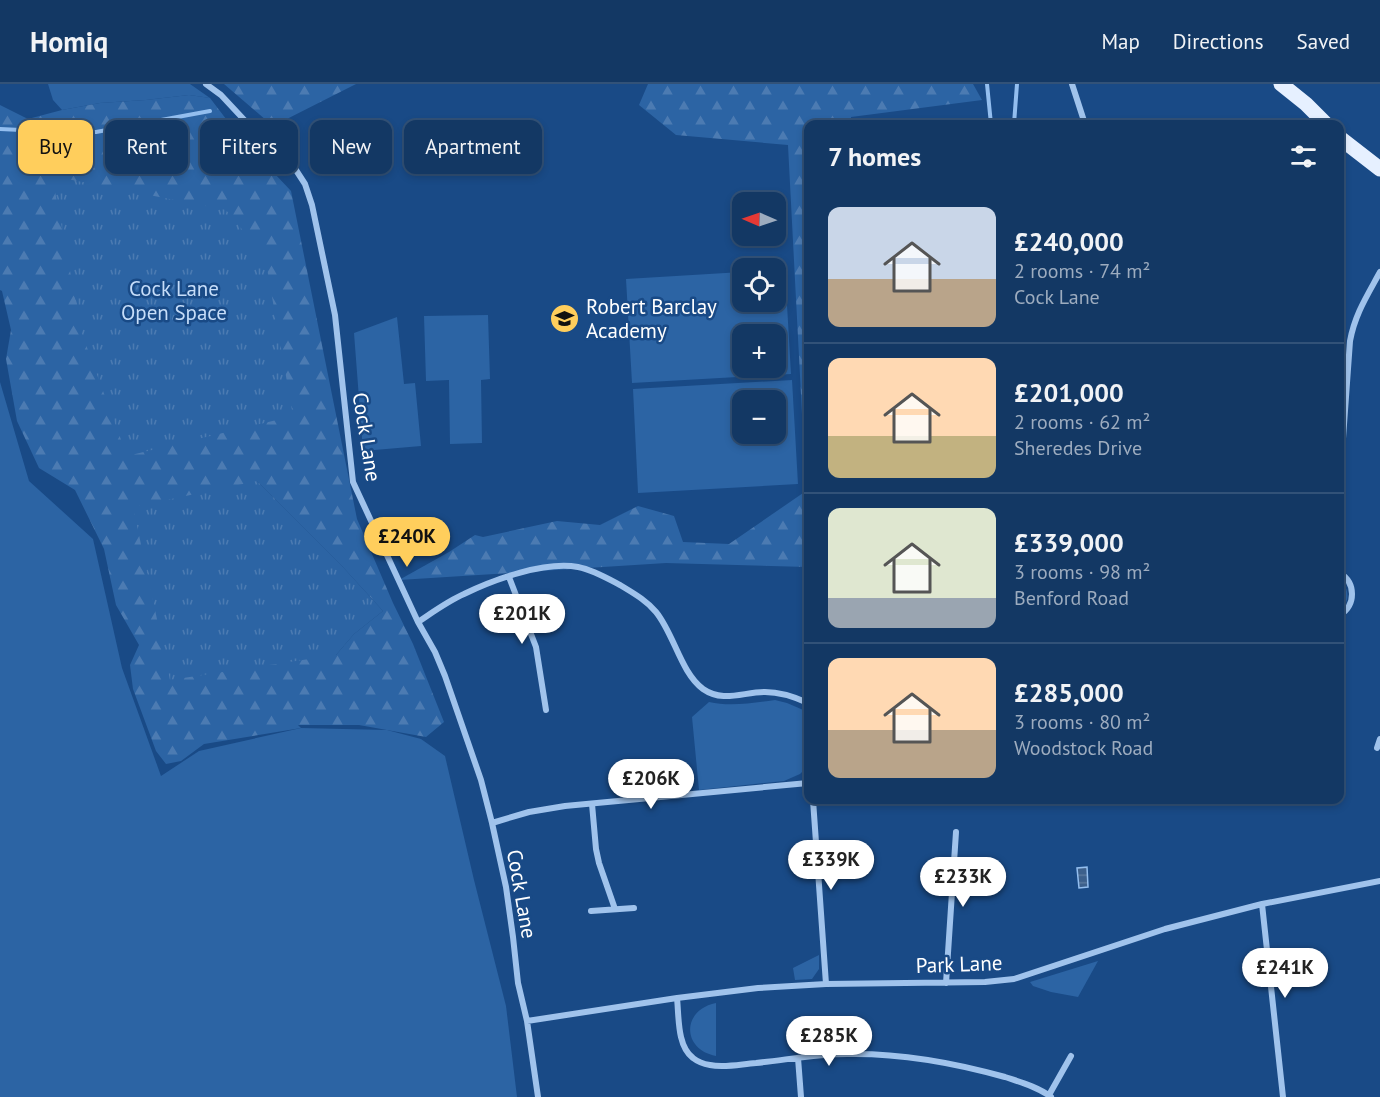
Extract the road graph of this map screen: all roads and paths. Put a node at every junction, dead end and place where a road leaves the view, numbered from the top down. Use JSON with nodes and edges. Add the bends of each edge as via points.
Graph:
{"nodes":[{"id":1,"x":206,"y":84,"type":"edge"},
{"id":2,"x":1072,"y":84,"type":"edge"},
{"id":3,"x":1281,"y":84,"type":"edge"},
{"id":4,"x":1084,"y":120,"type":"edge"},
{"id":5,"x":1322,"y":120,"type":"edge"},
{"id":6,"x":1344,"y":141,"type":"edge"},
{"id":7,"x":1380,"y":169,"type":"edge"},
{"id":8,"x":1380,"y":273,"type":"edge"},
{"id":9,"x":1344,"y":424,"type":"edge"},
{"id":10,"x":1344,"y":576,"type":"edge"},
{"id":11,"x":509,"y":577,"type":"junction"},
{"id":12,"x":1344,"y":612,"type":"edge"},
{"id":13,"x":418,"y":622,"type":"junction"},
{"id":14,"x":804,"y":701,"type":"edge"},
{"id":15,"x":546,"y":710,"type":"dead end"},
{"id":16,"x":1380,"y":739,"type":"edge"},
{"id":17,"x":1377,"y":748,"type":"dead end"},
{"id":18,"x":804,"y":783,"type":"edge"},
{"id":19,"x":592,"y":804,"type":"junction"},
{"id":20,"x":813,"y":804,"type":"edge"},
{"id":21,"x":492,"y":823,"type":"junction"},
{"id":22,"x":956,"y":832,"type":"dead end"},
{"id":23,"x":1380,"y":881,"type":"edge"},
{"id":24,"x":1262,"y":904,"type":"junction"},
{"id":25,"x":634,"y":908,"type":"dead end"},
{"id":26,"x":615,"y":909,"type":"junction"},
{"id":27,"x":591,"y":911,"type":"dead end"},
{"id":28,"x":946,"y":983,"type":"junction"},
{"id":29,"x":826,"y":984,"type":"junction"},
{"id":30,"x":677,"y":998,"type":"junction"},
{"id":31,"x":527,"y":1021,"type":"junction"},
{"id":32,"x":1071,"y":1056,"type":"dead end"},
{"id":33,"x":798,"y":1058,"type":"junction"},
{"id":34,"x":1050,"y":1096,"type":"edge"},
{"id":35,"x":538,"y":1097,"type":"edge"},
{"id":36,"x":801,"y":1097,"type":"edge"},
{"id":37,"x":1283,"y":1097,"type":"edge"}],
"edges":[{"from":1,"to":13,"type":"street","name":"Cock Lane","via":[[294,167],[305,184],[335,315],[353,482]]},
{"from":2,"to":4,"type":"street"},
{"from":3,"to":5,"type":"main road"},
{"from":6,"to":7,"type":"main road"},
{"from":8,"to":9,"type":"street","via":[[1353,328]]},
{"from":10,"to":12,"type":"street","via":[[1353,592]]},
{"from":11,"to":13,"type":"street","via":[[465,593]]},
{"from":11,"to":14,"type":"street","via":[[551,567],[589,570],[645,600],[664,624],[689,674],[704,689],[726,697],[772,692]]},
{"from":11,"to":15,"type":"street","via":[[536,647]]},
{"from":13,"to":21,"type":"street","name":"Cock Lane","via":[[445,676]]},
{"from":16,"to":17,"type":"street"},
{"from":18,"to":19,"type":"street"},
{"from":19,"to":21,"type":"street","via":[[542,809]]},
{"from":19,"to":26,"type":"street","via":[[599,863]]},
{"from":20,"to":29,"type":"street"},
{"from":21,"to":31,"type":"street","name":"Cock Lane"},
{"from":22,"to":28,"type":"street"},
{"from":23,"to":24,"type":"street","name":"Park Lane"},
{"from":24,"to":28,"type":"street","name":"Park Lane","via":[[1142,935],[1014,979]]},
{"from":24,"to":37,"type":"street"},
{"from":25,"to":26,"type":"street"},
{"from":26,"to":27,"type":"street"},
{"from":28,"to":29,"type":"street","name":"Park Lane"},
{"from":29,"to":30,"type":"street","name":"Park Lane"},
{"from":30,"to":31,"type":"street","name":"Park Lane"},
{"from":30,"to":33,"type":"street","via":[[683,1044],[699,1062],[724,1066]]},
{"from":31,"to":35,"type":"street","name":"Cock Lane"},
{"from":32,"to":34,"type":"street"},
{"from":33,"to":34,"type":"street","via":[[876,1055],[951,1064],[1017,1081]]},
{"from":33,"to":36,"type":"street"}]}
